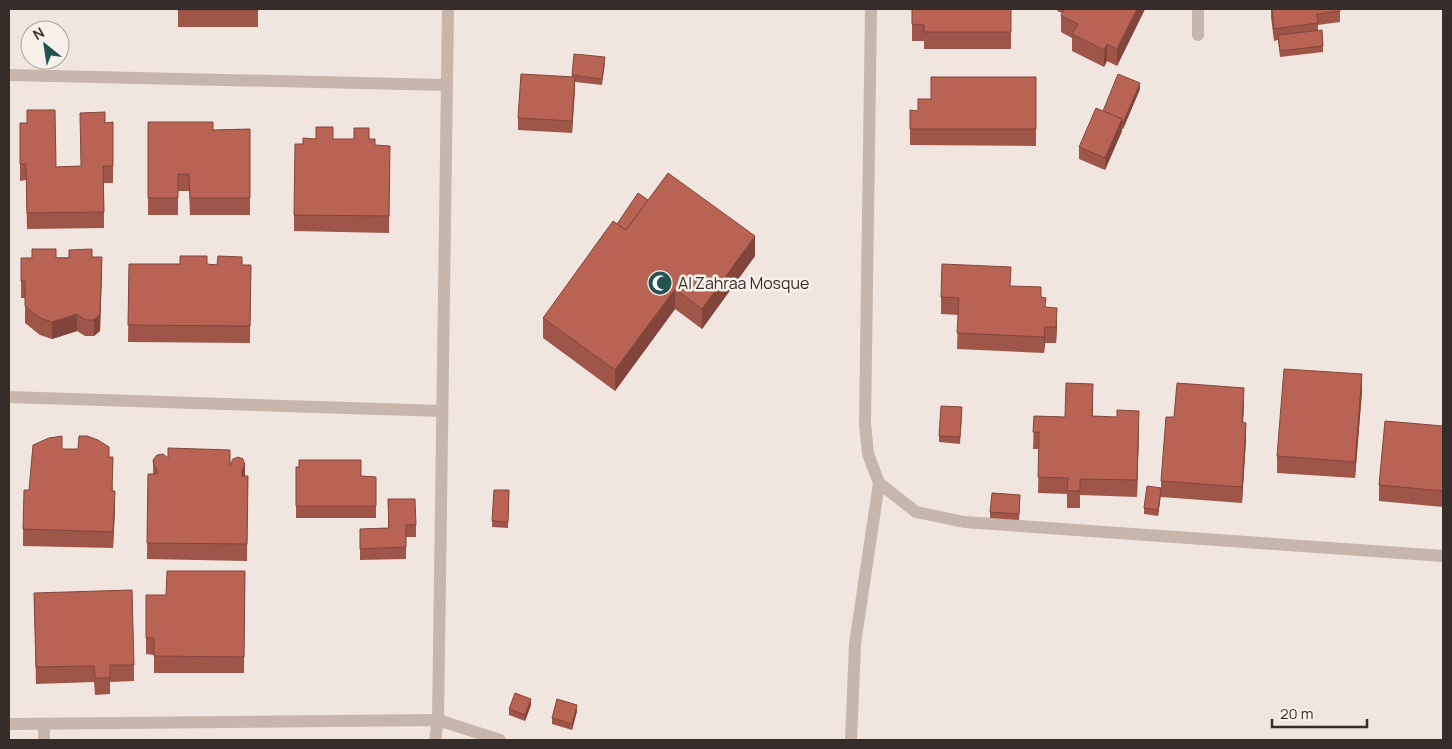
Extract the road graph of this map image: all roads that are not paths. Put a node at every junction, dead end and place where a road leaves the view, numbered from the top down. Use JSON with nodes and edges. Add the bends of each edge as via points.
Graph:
{"nodes":[{"id":1,"x":448,"y":9,"type":"edge"},
{"id":2,"x":870,"y":9,"type":"edge"},
{"id":3,"x":1198,"y":9,"type":"edge"},
{"id":4,"x":1198,"y":35,"type":"dead end"},
{"id":5,"x":9,"y":75,"type":"edge"},
{"id":6,"x":446,"y":85,"type":"junction"},
{"id":7,"x":9,"y":397,"type":"edge"},
{"id":8,"x":442,"y":411,"type":"junction"},
{"id":9,"x":878,"y":483,"type":"junction"},
{"id":10,"x":1443,"y":556,"type":"edge"},
{"id":11,"x":438,"y":720,"type":"junction"},
{"id":12,"x":9,"y":724,"type":"edge"},
{"id":13,"x":44,"y":724,"type":"junction"},
{"id":14,"x":44,"y":740,"type":"edge"},
{"id":15,"x":435,"y":740,"type":"edge"},
{"id":16,"x":500,"y":740,"type":"edge"},
{"id":17,"x":851,"y":740,"type":"edge"}],
"edges":[{"from":1,"to":6,"type":"street"},
{"from":2,"to":9,"type":"street","via":[[865,423],[868,454]]},
{"from":3,"to":4,"type":"street"},
{"from":5,"to":6,"type":"street"},
{"from":6,"to":8,"type":"street"},
{"from":7,"to":8,"type":"street"},
{"from":8,"to":11,"type":"street"},
{"from":9,"to":10,"type":"street","via":[[916,512],[964,522]]},
{"from":9,"to":17,"type":"street","via":[[855,644]]},
{"from":11,"to":13,"type":"street"},
{"from":11,"to":15,"type":"street"},
{"from":11,"to":16,"type":"street"},
{"from":12,"to":13,"type":"street"},
{"from":13,"to":14,"type":"street"}]}
